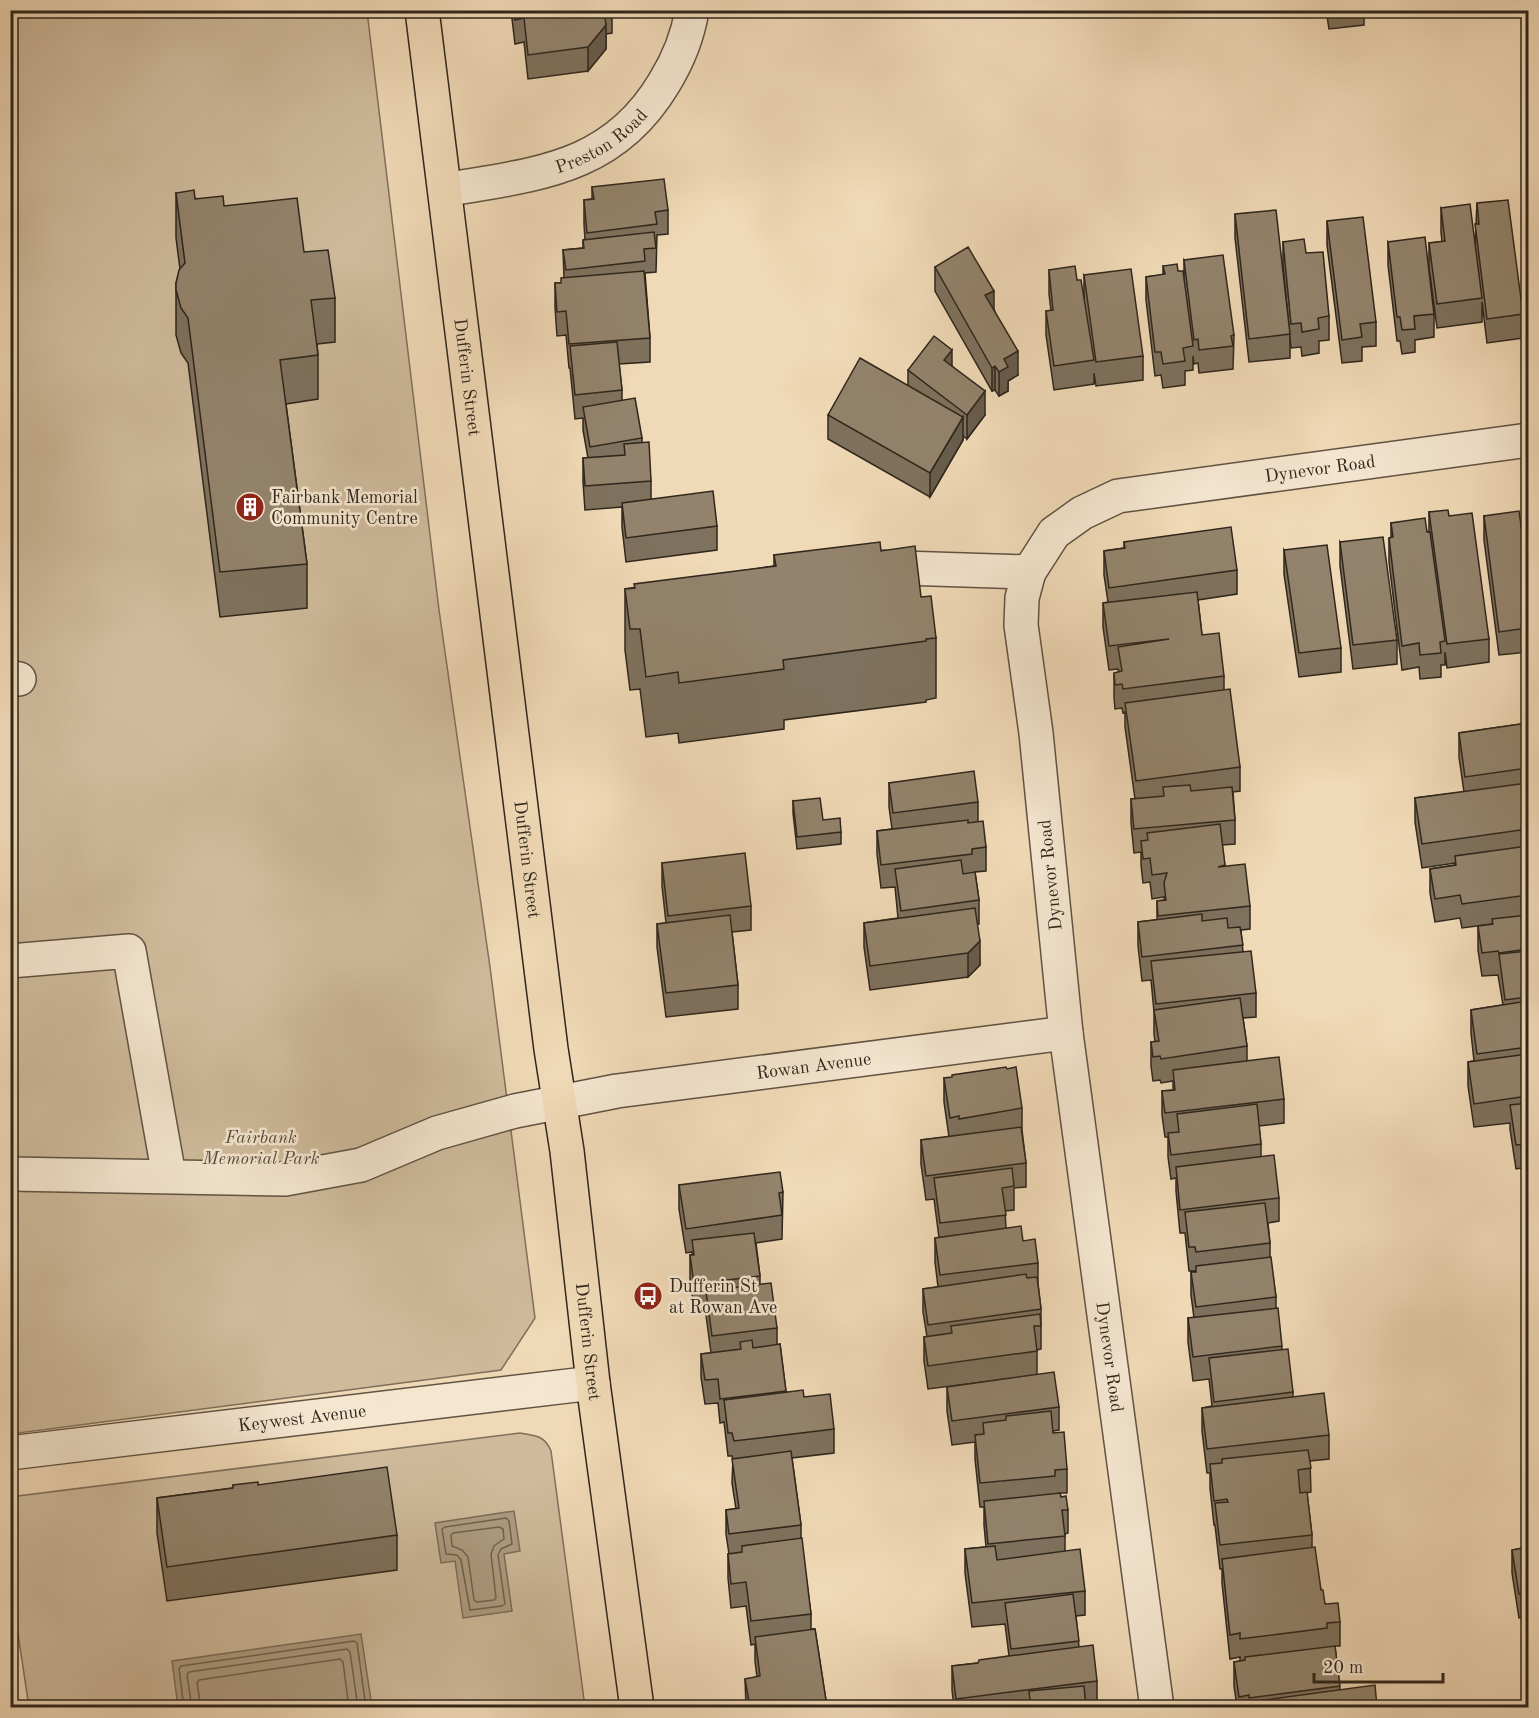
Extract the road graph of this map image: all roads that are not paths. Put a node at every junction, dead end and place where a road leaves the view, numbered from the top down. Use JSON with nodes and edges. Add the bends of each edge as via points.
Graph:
{"nodes":[{"id":1,"x":422,"y":10,"type":"edge"},
{"id":2,"x":692,"y":10,"type":"edge"},
{"id":3,"x":445,"y":190,"type":"junction"},
{"id":4,"x":1528,"y":440,"type":"edge"},
{"id":5,"x":837,"y":568,"type":"edge"},
{"id":6,"x":1029,"y":572,"type":"junction"},
{"id":7,"x":10,"y":961,"type":"edge"},
{"id":8,"x":1066,"y":1033,"type":"junction"},
{"id":9,"x":560,"y":1102,"type":"junction"},
{"id":10,"x":10,"y":1174,"type":"edge"},
{"id":11,"x":169,"y":1176,"type":"junction"},
{"id":12,"x":592,"y":1383,"type":"junction"},
{"id":13,"x":10,"y":1454,"type":"edge"},
{"id":14,"x":637,"y":1707,"type":"edge"},
{"id":15,"x":1157,"y":1707,"type":"edge"}],
"edges":[{"from":1,"to":3,"type":"main road","name":"Dufferin Street"},
{"from":2,"to":3,"type":"street","name":"Preston Road","via":[[672,69],[644,113],[599,151],[573,163],[518,178]]},
{"from":3,"to":9,"type":"main road","name":"Dufferin Street"},
{"from":4,"to":6,"type":"street","name":"Dynevor Road","via":[[1118,496],[1082,513],[1054,533]]},
{"from":5,"to":6,"type":"street","via":[[893,566]]},
{"from":6,"to":8,"type":"street","name":"Dynevor Road","via":[[1022,598],[1021,625],[1036,733]]},
{"from":7,"to":11,"type":"street","via":[[129,951]]},
{"from":8,"to":9,"type":"street","name":"Rowan Avenue","via":[[617,1091]]},
{"from":8,"to":15,"type":"street","name":"Dynevor Road"},
{"from":9,"to":11,"type":"street","name":"Rowan Avenue","via":[[437,1133],[361,1165],[285,1179]]},
{"from":9,"to":12,"type":"main road","name":"Dufferin Street"},
{"from":10,"to":11,"type":"street","name":"Rowan Avenue"},
{"from":12,"to":13,"type":"street","name":"Keywest Avenue"},
{"from":12,"to":14,"type":"main road","name":"Dufferin Street"}]}
